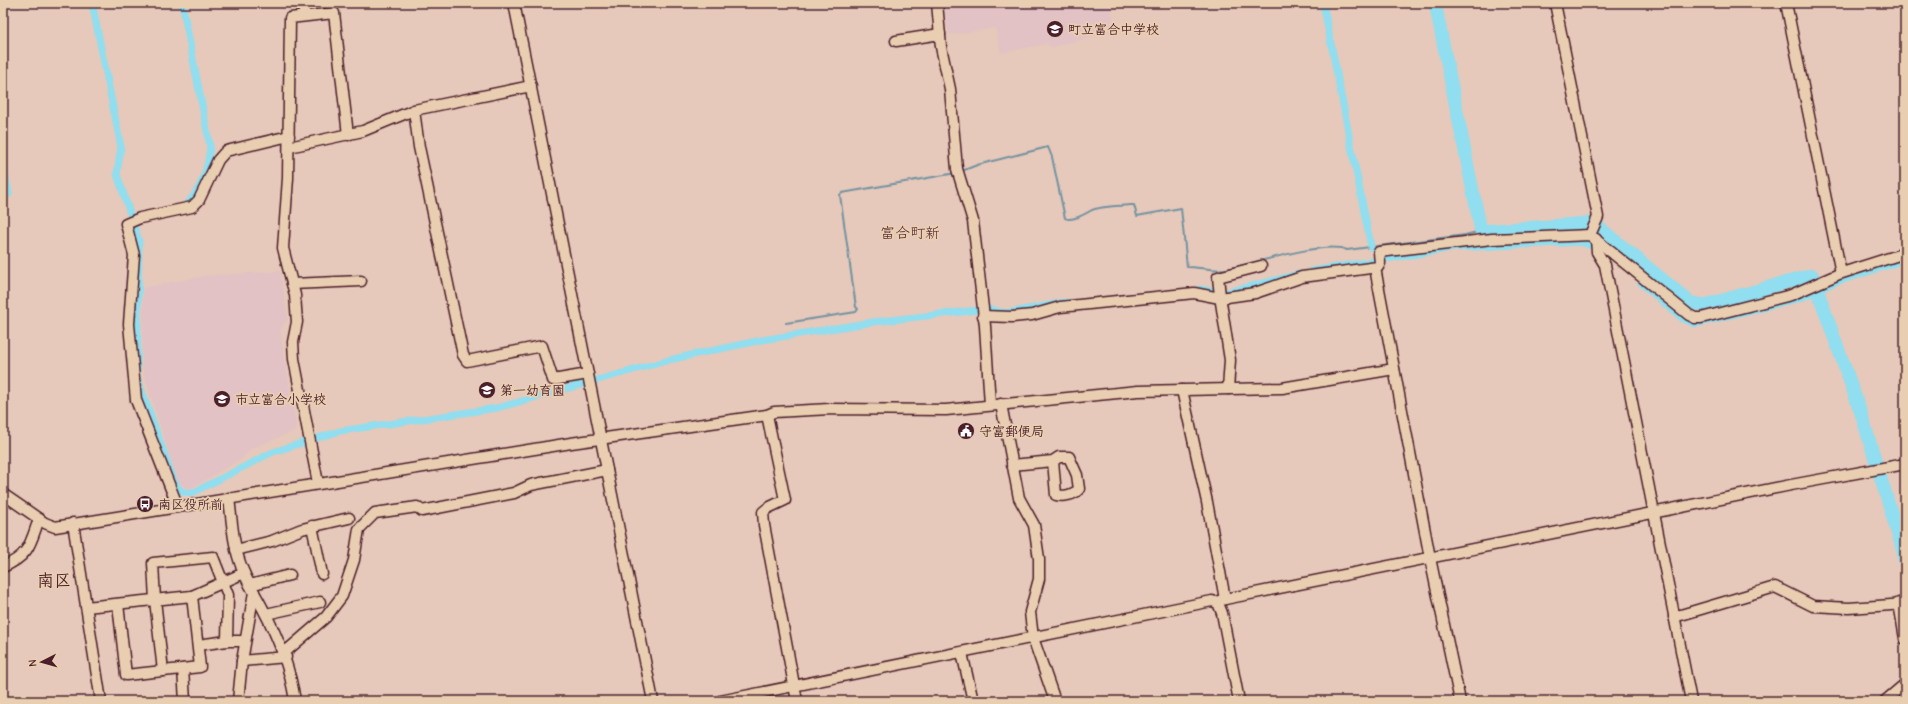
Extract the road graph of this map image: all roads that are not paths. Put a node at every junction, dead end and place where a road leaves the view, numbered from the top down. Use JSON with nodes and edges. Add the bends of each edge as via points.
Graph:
{"nodes":[{"id":1,"x":302,"y":3,"type":"edge"},
{"id":2,"x":514,"y":3,"type":"edge"},
{"id":3,"x":937,"y":3,"type":"edge"},
{"id":4,"x":1555,"y":3,"type":"edge"},
{"id":5,"x":1786,"y":3,"type":"edge"},
{"id":6,"x":305,"y":15,"type":"junction"},
{"id":7,"x":940,"y":34,"type":"junction"},
{"id":8,"x":896,"y":41,"type":"dead end"},
{"id":9,"x":531,"y":86,"type":"junction"},
{"id":10,"x":414,"y":110,"type":"junction"},
{"id":11,"x":348,"y":135,"type":"junction"},
{"id":12,"x":289,"y":136,"type":"junction"},
{"id":13,"x":289,"y":147,"type":"junction"},
{"id":14,"x":1594,"y":240,"type":"junction"},
{"id":15,"x":1905,"y":253,"type":"edge"},
{"id":16,"x":1378,"y":262,"type":"junction"},
{"id":17,"x":1261,"y":266,"type":"dead end"},
{"id":18,"x":1841,"y":273,"type":"junction"},
{"id":19,"x":361,"y":282,"type":"dead end"},
{"id":20,"x":292,"y":284,"type":"junction"},
{"id":21,"x":1219,"y":294,"type":"junction"},
{"id":22,"x":983,"y":312,"type":"junction"},
{"id":23,"x":1394,"y":369,"type":"junction"},
{"id":24,"x":588,"y":375,"type":"junction"},
{"id":25,"x":1228,"y":389,"type":"junction"},
{"id":26,"x":1182,"y":390,"type":"junction"},
{"id":27,"x":1001,"y":404,"type":"junction"},
{"id":28,"x":990,"y":405,"type":"junction"},
{"id":29,"x":764,"y":416,"type":"junction"},
{"id":30,"x":601,"y":439,"type":"junction"},
{"id":31,"x":1053,"y":460,"type":"dead end"},
{"id":32,"x":1905,"y":464,"type":"edge"},
{"id":33,"x":1012,"y":465,"type":"junction"},
{"id":34,"x":607,"y":470,"type":"junction"},
{"id":35,"x":318,"y":483,"type":"junction"},
{"id":36,"x":3,"y":494,"type":"edge"},
{"id":37,"x":229,"y":498,"type":"junction"},
{"id":38,"x":178,"y":507,"type":"junction"},
{"id":39,"x":1654,"y":512,"type":"junction"},
{"id":40,"x":349,"y":518,"type":"dead end"},
{"id":41,"x":39,"y":519,"type":"junction"},
{"id":42,"x":68,"y":524,"type":"junction"},
{"id":43,"x":312,"y":526,"type":"junction"},
{"id":44,"x":236,"y":550,"type":"junction"},
{"id":45,"x":1430,"y":558,"type":"junction"},
{"id":46,"x":3,"y":567,"type":"edge"},
{"id":47,"x":244,"y":573,"type":"junction"},
{"id":48,"x":322,"y":574,"type":"dead end"},
{"id":49,"x":290,"y":575,"type":"dead end"},
{"id":50,"x":222,"y":583,"type":"junction"},
{"id":51,"x":252,"y":588,"type":"junction"},
{"id":52,"x":192,"y":596,"type":"junction"},
{"id":53,"x":155,"y":600,"type":"junction"},
{"id":54,"x":1221,"y":600,"type":"junction"},
{"id":55,"x":320,"y":602,"type":"dead end"},
{"id":56,"x":1902,"y":603,"type":"edge"},
{"id":57,"x":118,"y":604,"type":"junction"},
{"id":58,"x":86,"y":607,"type":"junction"},
{"id":59,"x":266,"y":614,"type":"junction"},
{"id":60,"x":1674,"y":617,"type":"junction"},
{"id":61,"x":1033,"y":638,"type":"junction"},
{"id":62,"x":1905,"y":639,"type":"edge"},
{"id":63,"x":227,"y":641,"type":"junction"},
{"id":64,"x":245,"y":641,"type":"junction"},
{"id":65,"x":198,"y":645,"type":"junction"},
{"id":66,"x":955,"y":654,"type":"junction"},
{"id":67,"x":285,"y":655,"type":"junction"},
{"id":68,"x":242,"y":661,"type":"junction"},
{"id":69,"x":183,"y":669,"type":"junction"},
{"id":70,"x":163,"y":672,"type":"junction"},
{"id":71,"x":1905,"y":684,"type":"edge"},
{"id":72,"x":794,"y":686,"type":"junction"},
{"id":73,"x":101,"y":701,"type":"edge"},
{"id":74,"x":185,"y":701,"type":"edge"},
{"id":75,"x":238,"y":701,"type":"edge"},
{"id":76,"x":295,"y":701,"type":"edge"},
{"id":77,"x":653,"y":701,"type":"edge"},
{"id":78,"x":720,"y":701,"type":"edge"},
{"id":79,"x":797,"y":701,"type":"edge"},
{"id":80,"x":972,"y":701,"type":"edge"},
{"id":81,"x":1055,"y":701,"type":"edge"},
{"id":82,"x":1239,"y":701,"type":"edge"},
{"id":83,"x":1460,"y":701,"type":"edge"},
{"id":84,"x":1691,"y":701,"type":"edge"},
{"id":85,"x":1885,"y":701,"type":"edge"}],
"edges":[{"from":1,"to":6,"type":"street"},
{"from":2,"to":9,"type":"street"},
{"from":3,"to":7,"type":"street"},
{"from":4,"to":14,"type":"street","via":[[1598,221]]},
{"from":5,"to":18,"type":"street"},
{"from":6,"to":11,"type":"street","via":[[334,13]]},
{"from":6,"to":12,"type":"street","via":[[290,18]]},
{"from":7,"to":8,"type":"street"},
{"from":7,"to":22,"type":"street","via":[[950,89],[959,174],[973,221]]},
{"from":9,"to":10,"type":"street"},
{"from":9,"to":24,"type":"street"},
{"from":10,"to":11,"type":"street"},
{"from":10,"to":24,"type":"street","via":[[419,147],[463,355],[467,361],[542,346],[553,380]]},
{"from":11,"to":13,"type":"street"},
{"from":12,"to":13,"type":"street"},
{"from":12,"to":38,"type":"street","via":[[226,151],[218,160],[199,200],[192,207],[126,224],[134,255],[129,324],[136,400]]},
{"from":13,"to":20,"type":"street","via":[[283,248]]},
{"from":14,"to":16,"type":"street","via":[[1492,239],[1379,252]]},
{"from":14,"to":18,"type":"street","via":[[1695,318],[1807,289]]},
{"from":14,"to":39,"type":"street","via":[[1605,265]]},
{"from":15,"to":18,"type":"street"},
{"from":16,"to":21,"type":"street","via":[[1302,277],[1255,293]]},
{"from":16,"to":23,"type":"street"},
{"from":17,"to":21,"type":"street","via":[[1218,277]]},
{"from":19,"to":20,"type":"street"},
{"from":20,"to":35,"type":"street","via":[[298,322],[293,342],[294,359]]},
{"from":21,"to":22,"type":"street","via":[[1194,293],[1060,307],[1032,315],[1012,317]]},
{"from":21,"to":25,"type":"street","via":[[1230,360]]},
{"from":22,"to":28,"type":"street"},
{"from":23,"to":25,"type":"street","via":[[1282,388]]},
{"from":23,"to":45,"type":"street"},
{"from":24,"to":30,"type":"street"},
{"from":25,"to":26,"type":"street"},
{"from":26,"to":27,"type":"street","via":[[1138,391]]},
{"from":26,"to":54,"type":"street","via":[[1206,495]]},
{"from":27,"to":28,"type":"street"},
{"from":27,"to":33,"type":"street"},
{"from":28,"to":29,"type":"street","via":[[946,410],[830,409],[774,412]]},
{"from":29,"to":30,"type":"street"},
{"from":29,"to":72,"type":"street","via":[[785,500],[763,512],[764,525]]},
{"from":30,"to":34,"type":"street"},
{"from":30,"to":35,"type":"street"},
{"from":31,"to":33,"type":"street"},
{"from":32,"to":39,"type":"street"},
{"from":33,"to":61,"type":"street","via":[[1018,498],[1034,525],[1039,559],[1039,579],[1030,612]]},
{"from":34,"to":67,"type":"street","via":[[531,485],[514,493],[422,511],[417,507],[375,513],[359,529],[354,560],[342,596],[326,617]]},
{"from":34,"to":77,"type":"street"},
{"from":35,"to":37,"type":"street"},
{"from":36,"to":41,"type":"street"},
{"from":37,"to":38,"type":"street"},
{"from":37,"to":44,"type":"street"},
{"from":38,"to":42,"type":"street"},
{"from":39,"to":45,"type":"street"},
{"from":39,"to":60,"type":"street"},
{"from":40,"to":43,"type":"street"},
{"from":41,"to":42,"type":"street","via":[[55,527]]},
{"from":41,"to":46,"type":"street","via":[[27,550],[20,558]]},
{"from":42,"to":58,"type":"street"},
{"from":43,"to":44,"type":"street","via":[[272,541]]},
{"from":43,"to":48,"type":"street"},
{"from":44,"to":47,"type":"street"},
{"from":45,"to":54,"type":"street"},
{"from":45,"to":83,"type":"street"},
{"from":47,"to":50,"type":"street"},
{"from":47,"to":51,"type":"street"},
{"from":49,"to":51,"type":"street"},
{"from":50,"to":52,"type":"street"},
{"from":50,"to":53,"type":"street","via":[[213,557],[153,563]]},
{"from":50,"to":63,"type":"street","via":[[228,595]]},
{"from":51,"to":59,"type":"street"},
{"from":51,"to":64,"type":"street"},
{"from":52,"to":53,"type":"street"},
{"from":52,"to":65,"type":"street"},
{"from":53,"to":57,"type":"street"},
{"from":53,"to":70,"type":"street"},
{"from":54,"to":61,"type":"street"},
{"from":54,"to":82,"type":"street"},
{"from":55,"to":59,"type":"street"},
{"from":56,"to":60,"type":"street","via":[[1849,608],[1813,606],[1775,587]]},
{"from":56,"to":62,"type":"street"},
{"from":57,"to":58,"type":"street"},
{"from":57,"to":70,"type":"street","via":[[126,676]]},
{"from":58,"to":73,"type":"street"},
{"from":59,"to":67,"type":"street"},
{"from":60,"to":84,"type":"street"},
{"from":61,"to":66,"type":"street"},
{"from":61,"to":81,"type":"street"},
{"from":63,"to":64,"type":"street"},
{"from":63,"to":65,"type":"street"},
{"from":64,"to":68,"type":"street"},
{"from":65,"to":69,"type":"street","via":[[200,667]]},
{"from":66,"to":72,"type":"street"},
{"from":66,"to":80,"type":"street"},
{"from":67,"to":68,"type":"street"},
{"from":67,"to":76,"type":"street"},
{"from":68,"to":75,"type":"street"},
{"from":69,"to":70,"type":"street"},
{"from":69,"to":74,"type":"street"},
{"from":71,"to":85,"type":"street"},
{"from":72,"to":78,"type":"street"},
{"from":72,"to":79,"type":"street"}]}
